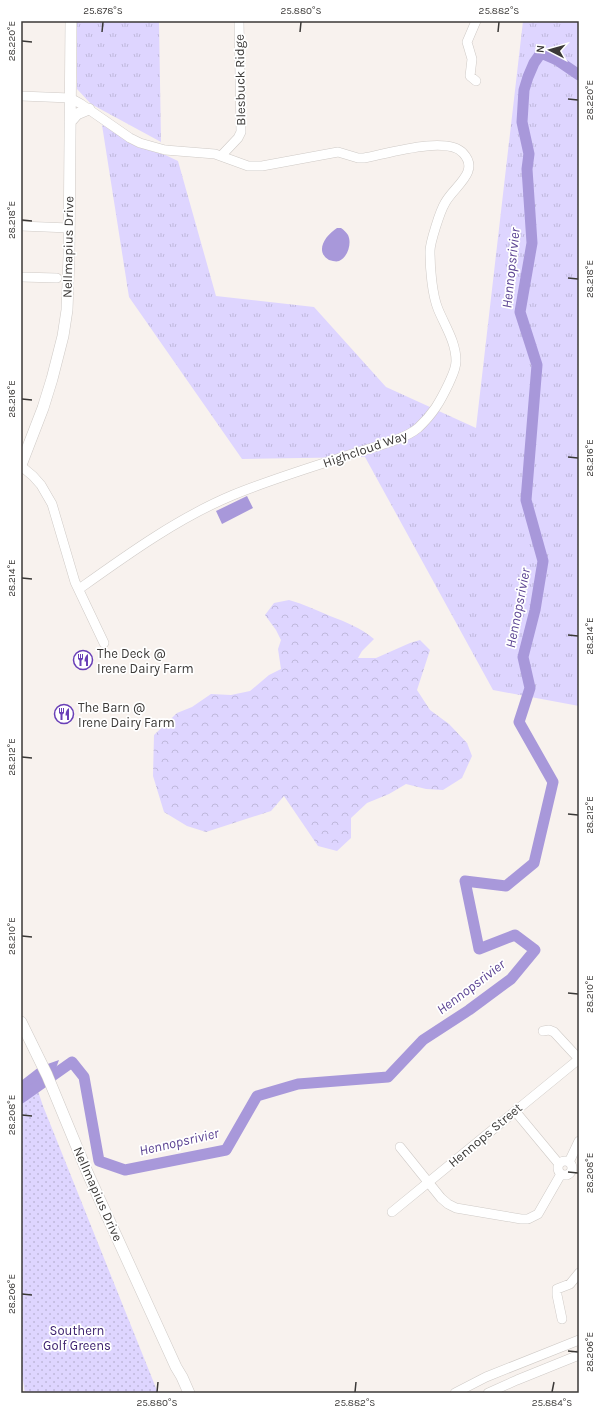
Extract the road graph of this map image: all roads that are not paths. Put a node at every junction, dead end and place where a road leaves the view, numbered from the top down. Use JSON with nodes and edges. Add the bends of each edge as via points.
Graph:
{"nodes":[{"id":1,"x":71,"y":21,"type":"edge"},
{"id":2,"x":239,"y":21,"type":"edge"},
{"id":3,"x":476,"y":21,"type":"edge"},
{"id":4,"x":476,"y":81,"type":"dead end"},
{"id":5,"x":21,"y":96,"type":"edge"},
{"id":6,"x":70,"y":98,"type":"junction"},
{"id":7,"x":89,"y":109,"type":"junction"},
{"id":8,"x":70,"y":122,"type":"junction"},
{"id":9,"x":221,"y":156,"type":"junction"},
{"id":10,"x":21,"y":226,"type":"edge"},
{"id":11,"x":69,"y":228,"type":"junction"},
{"id":12,"x":21,"y":277,"type":"edge"},
{"id":13,"x":57,"y":278,"type":"dead end"},
{"id":14,"x":21,"y":466,"type":"edge"},
{"id":15,"x":79,"y":589,"type":"junction"},
{"id":16,"x":104,"y":643,"type":"dead end"},
{"id":17,"x":21,"y":1022,"type":"edge"},
{"id":18,"x":543,"y":1031,"type":"dead end"},
{"id":19,"x":579,"y":1059,"type":"edge"},
{"id":20,"x":515,"y":1111,"type":"junction"},
{"id":21,"x":579,"y":1141,"type":"edge"},
{"id":22,"x":400,"y":1147,"type":"dead end"},
{"id":23,"x":559,"y":1164,"type":"junction"},
{"id":24,"x":573,"y":1169,"type":"edge"},
{"id":25,"x":561,"y":1174,"type":"junction"},
{"id":26,"x":428,"y":1182,"type":"junction"},
{"id":27,"x":392,"y":1212,"type":"dead end"},
{"id":28,"x":579,"y":1274,"type":"edge"},
{"id":29,"x":562,"y":1319,"type":"dead end"},
{"id":30,"x":579,"y":1340,"type":"edge"},
{"id":31,"x":579,"y":1355,"type":"edge"},
{"id":32,"x":176,"y":1367,"type":"junction"},
{"id":33,"x":184,"y":1393,"type":"edge"},
{"id":34,"x":189,"y":1393,"type":"edge"},
{"id":35,"x":455,"y":1393,"type":"edge"},
{"id":36,"x":488,"y":1393,"type":"edge"}],
"edges":[{"from":1,"to":6,"type":"main road","name":"Nellmapius Drive"},
{"from":2,"to":9,"type":"street","name":"Blesbuck Ridge","via":[[241,132]]},
{"from":3,"to":4,"type":"street","via":[[467,44],[472,59],[470,76]]},
{"from":5,"to":6,"type":"street"},
{"from":6,"to":7,"type":"street","name":"Highcloud Way"},
{"from":6,"to":8,"type":"main road","name":"Nellmapius Drive"},
{"from":7,"to":8,"type":"main road","via":[[77,114]]},
{"from":7,"to":9,"type":"street","name":"Highcloud Way","via":[[130,138],[151,147]]},
{"from":8,"to":11,"type":"main road","name":"Nellmapius Drive"},
{"from":9,"to":15,"type":"street","name":"Highcloud Way","via":[[243,165],[257,167],[338,152],[364,158],[423,146],[453,147],[463,153],[469,163],[468,173],[445,202],[430,248],[436,304],[449,331],[456,359],[454,371],[437,407],[415,430],[386,443],[288,474],[200,510],[162,532]]},
{"from":10,"to":11,"type":"street"},
{"from":11,"to":14,"type":"main road","name":"Nellmapius Drive","via":[[68,299],[63,336],[43,408]]},
{"from":12,"to":13,"type":"street"},
{"from":14,"to":15,"type":"street","via":[[41,485],[52,504]]},
{"from":15,"to":16,"type":"street"},
{"from":17,"to":32,"type":"main road","name":"Nellmapius Drive"},
{"from":18,"to":19,"type":"street","via":[[554,1032]]},
{"from":19,"to":20,"type":"street","name":"Hennops Street"},
{"from":20,"to":23,"type":"street"},
{"from":20,"to":26,"type":"street","name":"Hennops Street"},
{"from":21,"to":24,"type":"street"},
{"from":22,"to":26,"type":"street"},
{"from":23,"to":24,"type":"street","via":[[564,1161]]},
{"from":23,"to":25,"type":"street"},
{"from":24,"to":25,"type":"street","via":[[566,1175]]},
{"from":25,"to":26,"type":"street","via":[[538,1214],[524,1219],[452,1206],[441,1198]]},
{"from":26,"to":27,"type":"street","name":"Hennops Street"},
{"from":28,"to":29,"type":"street","via":[[570,1284],[557,1290]]},
{"from":30,"to":35,"type":"street"},
{"from":31,"to":36,"type":"street"},
{"from":32,"to":33,"type":"main road","name":"Nellmapius Drive"},
{"from":32,"to":34,"type":"main road","name":"Nellmapius Drive"}]}
